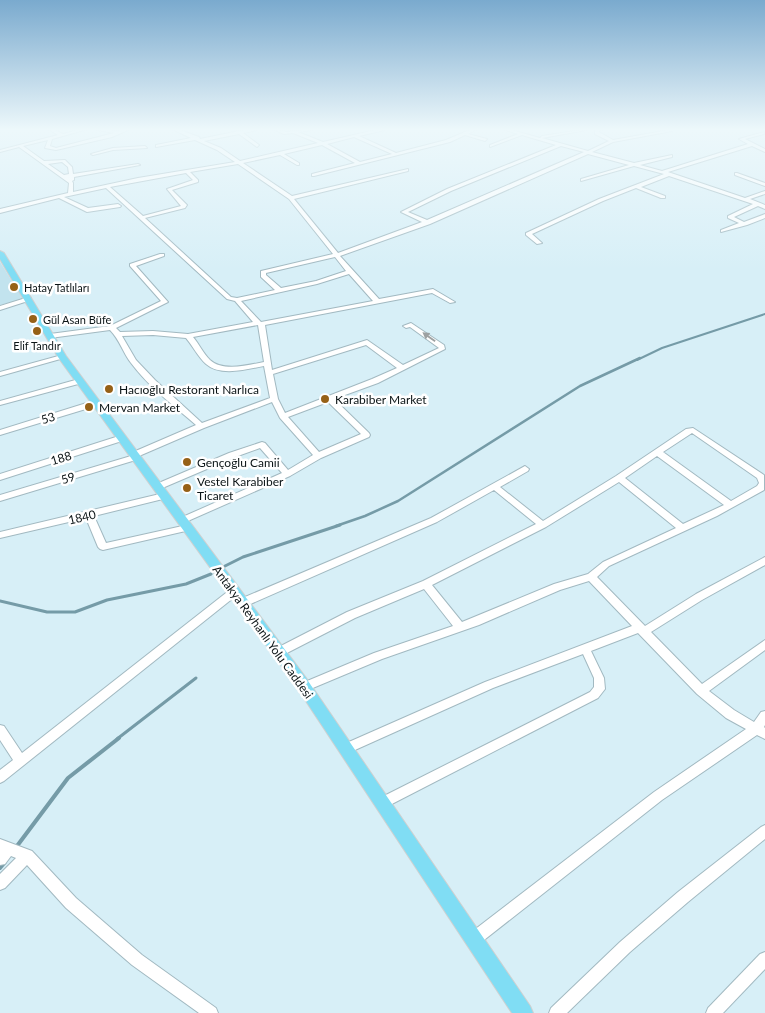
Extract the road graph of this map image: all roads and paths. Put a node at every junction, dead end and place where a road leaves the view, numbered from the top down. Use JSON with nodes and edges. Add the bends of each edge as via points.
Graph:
{"nodes":[{"id":1,"x":70,"y":176,"type":"edge"},
{"id":2,"x":73,"y":176,"type":"edge"},
{"id":3,"x":155,"y":176,"type":"edge"},
{"id":4,"x":192,"y":176,"type":"edge"},
{"id":5,"x":258,"y":176,"type":"edge"},
{"id":6,"x":380,"y":176,"type":"edge"},
{"id":7,"x":484,"y":176,"type":"edge"},
{"id":8,"x":535,"y":176,"type":"edge"},
{"id":9,"x":596,"y":176,"type":"edge"},
{"id":10,"x":664,"y":176,"type":"edge"},
{"id":11,"x":678,"y":176,"type":"edge"},
{"id":12,"x":744,"y":176,"type":"edge"},
{"id":13,"x":62,"y":177,"type":"joint"},
{"id":14,"x":583,"y":180,"type":"dead end"},
{"id":15,"x":71,"y":183,"type":"junction"},
{"id":16,"x":765,"y":184,"type":"edge"},
{"id":17,"x":108,"y":187,"type":"junction"},
{"id":18,"x":637,"y":187,"type":"junction"},
{"id":19,"x":765,"y":192,"type":"edge"},
{"id":20,"x":70,"y":194,"type":"junction"},
{"id":21,"x":60,"y":197,"type":"junction"},
{"id":22,"x":663,"y":197,"type":"dead end"},
{"id":23,"x":291,"y":198,"type":"junction"},
{"id":24,"x":746,"y":199,"type":"junction"},
{"id":25,"x":758,"y":204,"type":"junction"},
{"id":26,"x":118,"y":206,"type":"dead end"},
{"id":27,"x":765,"y":207,"type":"edge"},
{"id":28,"x":0,"y":211,"type":"edge"},
{"id":29,"x":765,"y":216,"type":"edge"},
{"id":30,"x":141,"y":218,"type":"junction"},
{"id":31,"x":428,"y":223,"type":"junction"},
{"id":32,"x":745,"y":224,"type":"junction"},
{"id":33,"x":723,"y":231,"type":"dead end"},
{"id":34,"x":539,"y":243,"type":"dead end"},
{"id":35,"x":162,"y":255,"type":"dead end"},
{"id":36,"x":338,"y":255,"type":"junction"},
{"id":37,"x":1,"y":257,"type":"edge"},
{"id":38,"x":350,"y":272,"type":"junction"},
{"id":39,"x":279,"y":290,"type":"junction"},
{"id":40,"x":29,"y":299,"type":"junction"},
{"id":41,"x":237,"y":300,"type":"junction"},
{"id":42,"x":378,"y":302,"type":"junction"},
{"id":43,"x":452,"y":302,"type":"dead end"},
{"id":44,"x":0,"y":308,"type":"edge"},
{"id":45,"x":260,"y":324,"type":"junction"},
{"id":46,"x":406,"y":326,"type":"dead end"},
{"id":47,"x":115,"y":331,"type":"junction"},
{"id":48,"x":50,"y":336,"type":"junction"},
{"id":49,"x":188,"y":336,"type":"junction"},
{"id":50,"x":367,"y":342,"type":"joint"},
{"id":51,"x":62,"y":357,"type":"junction"},
{"id":52,"x":267,"y":364,"type":"junction"},
{"id":53,"x":401,"y":367,"type":"junction"},
{"id":54,"x":1,"y":371,"type":"edge"},
{"id":55,"x":269,"y":373,"type":"junction"},
{"id":56,"x":79,"y":381,"type":"junction"},
{"id":57,"x":274,"y":399,"type":"junction"},
{"id":58,"x":330,"y":399,"type":"junction"},
{"id":59,"x":0,"y":403,"type":"edge"},
{"id":60,"x":96,"y":404,"type":"junction"},
{"id":61,"x":283,"y":416,"type":"junction"},
{"id":62,"x":200,"y":426,"type":"junction"},
{"id":63,"x":0,"y":433,"type":"edge"},
{"id":64,"x":122,"y":438,"type":"junction"},
{"id":65,"x":657,"y":452,"type":"junction"},
{"id":66,"x":135,"y":456,"type":"junction"},
{"id":67,"x":318,"y":456,"type":"junction"},
{"id":68,"x":525,"y":468,"type":"dead end"},
{"id":69,"x":287,"y":474,"type":"junction"},
{"id":70,"x":0,"y":477,"type":"edge"},
{"id":71,"x":619,"y":478,"type":"junction"},
{"id":72,"x":763,"y":478,"type":"edge"},
{"id":73,"x":495,"y":487,"type":"junction"},
{"id":74,"x":763,"y":490,"type":"edge"},
{"id":75,"x":161,"y":492,"type":"junction"},
{"id":76,"x":0,"y":498,"type":"edge"},
{"id":77,"x":730,"y":505,"type":"junction"},
{"id":78,"x":89,"y":515,"type":"junction"},
{"id":79,"x":184,"y":524,"type":"junction"},
{"id":80,"x":543,"y":525,"type":"junction"},
{"id":81,"x":682,"y":528,"type":"junction"},
{"id":82,"x":0,"y":535,"type":"edge"},
{"id":83,"x":765,"y":562,"type":"edge"},
{"id":84,"x":592,"y":577,"type":"junction"},
{"id":85,"x":426,"y":584,"type":"junction"},
{"id":86,"x":234,"y":592,"type":"junction"},
{"id":87,"x":242,"y":603,"type":"junction"},
{"id":88,"x":460,"y":627,"type":"junction"},
{"id":89,"x":641,"y":630,"type":"junction"},
{"id":90,"x":765,"y":644,"type":"edge"},
{"id":91,"x":585,"y":648,"type":"junction"},
{"id":92,"x":279,"y":652,"type":"junction"},
{"id":93,"x":304,"y":687,"type":"junction"},
{"id":94,"x":701,"y":691,"type":"junction"},
{"id":95,"x":765,"y":716,"type":"edge"},
{"id":96,"x":0,"y":730,"type":"edge"},
{"id":97,"x":760,"y":732,"type":"edge"},
{"id":98,"x":346,"y":749,"type":"junction"},
{"id":99,"x":20,"y":760,"type":"junction"},
{"id":100,"x":0,"y":777,"type":"edge"},
{"id":101,"x":382,"y":803,"type":"junction"},
{"id":102,"x":765,"y":831,"type":"edge"},
{"id":103,"x":3,"y":851,"type":"edge"},
{"id":104,"x":27,"y":856,"type":"junction"},
{"id":105,"x":0,"y":883,"type":"edge"},
{"id":106,"x":474,"y":939,"type":"junction"},
{"id":107,"x":765,"y":959,"type":"edge"},
{"id":108,"x":211,"y":1013,"type":"edge"},
{"id":109,"x":523,"y":1013,"type":"edge"},
{"id":110,"x":556,"y":1013,"type":"edge"},
{"id":111,"x":714,"y":1013,"type":"edge"}],
"edges":[{"from":1,"to":13,"type":"street"},
{"from":2,"to":15,"type":"street"},
{"from":3,"to":17,"type":"street"},
{"from":4,"to":30,"type":"street","via":[[196,181],[169,189],[183,207]]},
{"from":5,"to":23,"type":"street"},
{"from":6,"to":23,"type":"street"},
{"from":7,"to":31,"type":"street","via":[[404,212]]},
{"from":8,"to":31,"type":"street"},
{"from":9,"to":14,"type":"street"},
{"from":10,"to":18,"type":"street"},
{"from":11,"to":24,"type":"street"},
{"from":12,"to":16,"type":"street"},
{"from":13,"to":15,"type":"street"},
{"from":15,"to":20,"type":"street"},
{"from":17,"to":20,"type":"street"},
{"from":17,"to":30,"type":"street"},
{"from":18,"to":22,"type":"street"},
{"from":18,"to":34,"type":"street","via":[[528,234]]},
{"from":19,"to":24,"type":"street"},
{"from":20,"to":21,"type":"street"},
{"from":21,"to":26,"type":"street","via":[[87,210]]},
{"from":21,"to":28,"type":"street"},
{"from":23,"to":36,"type":"street"},
{"from":24,"to":25,"type":"street"},
{"from":25,"to":27,"type":"street"},
{"from":25,"to":32,"type":"street","via":[[730,217]]},
{"from":29,"to":32,"type":"street"},
{"from":30,"to":41,"type":"street","via":[[229,298]]},
{"from":31,"to":36,"type":"street"},
{"from":32,"to":33,"type":"street"},
{"from":35,"to":47,"type":"street","via":[[132,265],[165,302]]},
{"from":36,"to":38,"type":"street"},
{"from":36,"to":39,"type":"street","via":[[263,272],[263,276]]},
{"from":37,"to":40,"type":"main road","name":"Antakya Reyhanlı Yolu Caddesi"},
{"from":38,"to":39,"type":"street"},
{"from":38,"to":42,"type":"street"},
{"from":39,"to":41,"type":"street"},
{"from":40,"to":44,"type":"street"},
{"from":40,"to":48,"type":"main road","name":"Antakya Reyhanlı Yolu Caddesi"},
{"from":41,"to":45,"type":"street"},
{"from":42,"to":43,"type":"street","via":[[433,291]]},
{"from":42,"to":45,"type":"street"},
{"from":45,"to":49,"type":"street"},
{"from":45,"to":52,"type":"street"},
{"from":53,"to":46,"type":"street","one_way":true,"via":[[442,349],[411,325]]},
{"from":47,"to":48,"type":"street"},
{"from":47,"to":49,"type":"street"},
{"from":47,"to":62,"type":"street","via":[[133,361]]},
{"from":48,"to":51,"type":"main road","name":"Antakya Reyhanlı Yolu Caddesi"},
{"from":49,"to":52,"type":"street","via":[[214,365],[232,369]]},
{"from":50,"to":53,"type":"street"},
{"from":50,"to":55,"type":"street"},
{"from":51,"to":54,"type":"street"},
{"from":51,"to":56,"type":"main road","name":"Antakya Reyhanlı Yolu Caddesi"},
{"from":52,"to":55,"type":"street"},
{"from":53,"to":58,"type":"street"},
{"from":55,"to":57,"type":"street"},
{"from":56,"to":59,"type":"street"},
{"from":56,"to":60,"type":"main road","name":"Antakya Reyhanlı Yolu Caddesi"},
{"from":57,"to":61,"type":"street"},
{"from":57,"to":62,"type":"street","name":"59"},
{"from":58,"to":61,"type":"street"},
{"from":58,"to":67,"type":"street","via":[[366,434]]},
{"from":60,"to":63,"type":"street","name":"53"},
{"from":60,"to":64,"type":"main road","name":"Antakya Reyhanlı Yolu Caddesi"},
{"from":61,"to":67,"type":"street"},
{"from":62,"to":66,"type":"street","name":"59"},
{"from":64,"to":66,"type":"main road","name":"Antakya Reyhanlı Yolu Caddesi"},
{"from":64,"to":70,"type":"street","name":"188"},
{"from":65,"to":71,"type":"street"},
{"from":65,"to":72,"type":"street","via":[[693,430]]},
{"from":65,"to":77,"type":"street"},
{"from":66,"to":75,"type":"main road","name":"Antakya Reyhanlı Yolu Caddesi"},
{"from":66,"to":76,"type":"street","name":"59"},
{"from":67,"to":69,"type":"street"},
{"from":68,"to":73,"type":"street"},
{"from":69,"to":75,"type":"street","name":"1840","via":[[262,445],[232,455]]},
{"from":69,"to":79,"type":"street"},
{"from":71,"to":80,"type":"street"},
{"from":71,"to":81,"type":"street"},
{"from":72,"to":74,"type":"street"},
{"from":73,"to":80,"type":"street"},
{"from":73,"to":87,"type":"street","via":[[434,520]]},
{"from":74,"to":77,"type":"street"},
{"from":75,"to":78,"type":"street","name":"1840"},
{"from":75,"to":79,"type":"main road","name":"Antakya Reyhanlı Yolu Caddesi"},
{"from":77,"to":81,"type":"street"},
{"from":78,"to":79,"type":"street","via":[[102,547]]},
{"from":78,"to":82,"type":"street","name":"1840"},
{"from":79,"to":86,"type":"main road","name":"Antakya Reyhanlı Yolu Caddesi"},
{"from":80,"to":85,"type":"street"},
{"from":81,"to":84,"type":"street","via":[[606,564]]},
{"from":83,"to":89,"type":"street"},
{"from":84,"to":88,"type":"street","via":[[557,587]]},
{"from":84,"to":89,"type":"street"},
{"from":85,"to":88,"type":"street"},
{"from":85,"to":92,"type":"street","via":[[351,615]]},
{"from":86,"to":87,"type":"main road","name":"Antakya Reyhanlı Yolu Caddesi"},
{"from":86,"to":99,"type":"street"},
{"from":87,"to":92,"type":"main road","name":"Antakya Reyhanlı Yolu Caddesi"},
{"from":88,"to":93,"type":"street"},
{"from":89,"to":91,"type":"street"},
{"from":89,"to":94,"type":"street"},
{"from":90,"to":94,"type":"street"},
{"from":91,"to":98,"type":"street","via":[[489,685]]},
{"from":91,"to":101,"type":"street","via":[[599,678],[600,688],[594,695]]},
{"from":92,"to":93,"type":"main road","name":"Antakya Reyhanlı Yolu Caddesi"},
{"from":93,"to":98,"type":"main road","name":"Antakya Reyhanlı Yolu Caddesi"},
{"from":94,"to":97,"type":"street"},
{"from":95,"to":97,"type":"street"},
{"from":96,"to":99,"type":"street"},
{"from":97,"to":106,"type":"street","via":[[658,796]]},
{"from":98,"to":101,"type":"main road","name":"Antakya Reyhanlı Yolu Caddesi"},
{"from":99,"to":100,"type":"street"},
{"from":101,"to":106,"type":"main road","name":"Antakya Reyhanlı Yolu Caddesi"},
{"from":102,"to":110,"type":"street","via":[[625,947]]},
{"from":103,"to":104,"type":"street"},
{"from":104,"to":105,"type":"street"},
{"from":104,"to":108,"type":"street","via":[[71,904],[137,960]]},
{"from":106,"to":109,"type":"main road","name":"Antakya Reyhanlı Yolu Caddesi"},
{"from":107,"to":111,"type":"street"}]}
